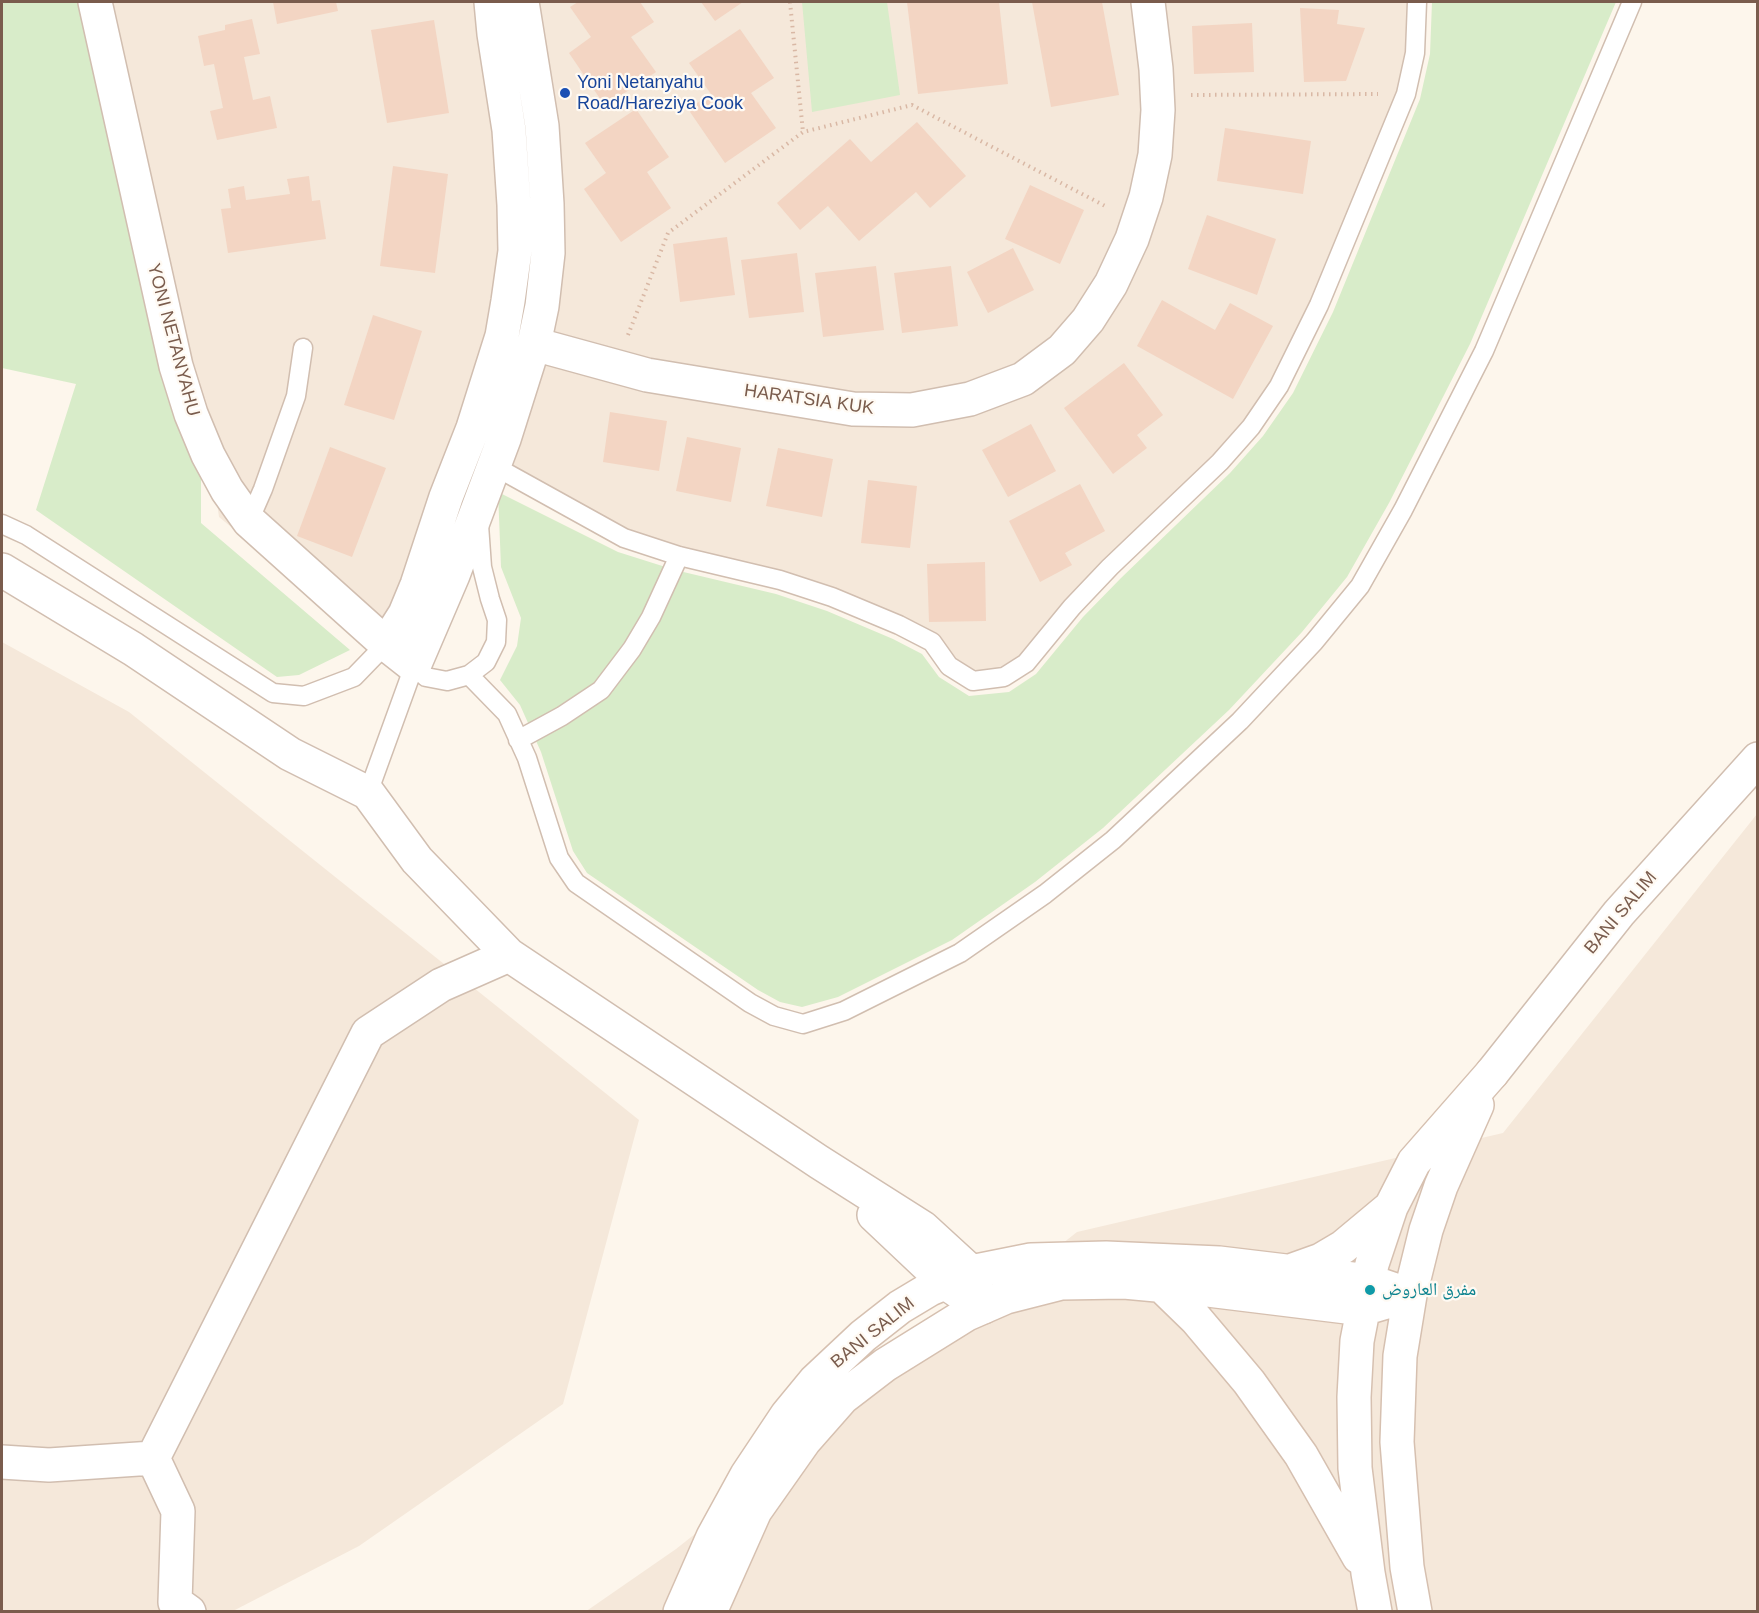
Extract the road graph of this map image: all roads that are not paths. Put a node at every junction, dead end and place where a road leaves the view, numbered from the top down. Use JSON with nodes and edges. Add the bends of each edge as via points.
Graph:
{"nodes":[{"id":1,"x":95,"y":2,"type":"edge"},
{"id":2,"x":491,"y":2,"type":"edge"},
{"id":3,"x":522,"y":2,"type":"edge"},
{"id":4,"x":1148,"y":2,"type":"edge"},
{"id":5,"x":1417,"y":2,"type":"edge"},
{"id":6,"x":1632,"y":2,"type":"edge"},
{"id":7,"x":534,"y":344,"type":"junction"},
{"id":8,"x":303,"y":348,"type":"dead end"},
{"id":9,"x":494,"y":466,"type":"junction"},
{"id":10,"x":478,"y":508,"type":"junction"},
{"id":11,"x":249,"y":521,"type":"junction"},
{"id":12,"x":2,"y":524,"type":"edge"},
{"id":13,"x":679,"y":556,"type":"junction"},
{"id":14,"x":2,"y":570,"type":"edge"},
{"id":15,"x":386,"y":644,"type":"junction"},
{"id":16,"x":414,"y":666,"type":"junction"},
{"id":17,"x":469,"y":675,"type":"junction"},
{"id":18,"x":518,"y":740,"type":"junction"},
{"id":19,"x":1758,"y":759,"type":"edge"},
{"id":20,"x":368,"y":793,"type":"junction"},
{"id":21,"x":509,"y":955,"type":"junction"},
{"id":22,"x":1492,"y":1073,"type":"junction"},
{"id":23,"x":1391,"y":1207,"type":"junction"},
{"id":24,"x":1291,"y":1271,"type":"junction"},
{"id":25,"x":958,"y":1277,"type":"junction"},
{"id":26,"x":1162,"y":1286,"type":"junction"},
{"id":27,"x":1366,"y":1295,"type":"junction"},
{"id":28,"x":1410,"y":1295,"type":"junction"},
{"id":29,"x":983,"y":1307,"type":"junction"},
{"id":30,"x":153,"y":1458,"type":"junction"},
{"id":31,"x":2,"y":1462,"type":"edge"},
{"id":32,"x":1368,"y":1573,"type":"junction"},
{"id":33,"x":189,"y":1611,"type":"edge"},
{"id":34,"x":680,"y":1611,"type":"edge"},
{"id":35,"x":710,"y":1611,"type":"edge"},
{"id":36,"x":1375,"y":1611,"type":"edge"},
{"id":37,"x":1415,"y":1611,"type":"edge"}],
"edges":[{"from":1,"to":11,"type":"street","name":"YONI NETANYAHU","via":[[191,414],[208,455]]},
{"from":2,"to":15,"type":"street","via":[[509,130],[513,194],[515,251],[508,301],[502,336],[476,418],[417,585]]},
{"from":3,"to":7,"type":"street","via":[[542,126],[547,204],[548,253]]},
{"from":4,"to":7,"type":"street","name":"HARATSIA KUK","via":[[1158,110],[1155,155],[1146,197],[1111,284],[1088,320],[1062,350],[1023,379],[970,399],[912,410],[853,409],[648,375]]},
{"from":5,"to":13,"type":"lane","via":[[1415,53],[1406,94],[1319,305],[1280,386],[1220,462],[1079,599],[1026,663],[1004,678],[973,681],[949,666],[933,642],[899,625],[780,580]]},
{"from":6,"to":18,"type":"lane","via":[[1484,351],[1360,586],[1240,721],[1113,840],[1045,894],[960,953],[844,1011],[803,1023],[774,1016],[576,884],[559,858]]},
{"from":7,"to":9,"type":"street"},
{"from":8,"to":11,"type":"lane","via":[[296,396]]},
{"from":9,"to":10,"type":"street"},
{"from":9,"to":13,"type":"lane","via":[[624,538]]},
{"from":10,"to":16,"type":"street"},
{"from":10,"to":17,"type":"lane","via":[[482,567],[497,620],[496,642],[486,662]]},
{"from":11,"to":15,"type":"street","name":"YONI NETANYAHU"},
{"from":12,"to":15,"type":"lane","via":[[26,535],[273,693],[304,696],[354,677]]},
{"from":13,"to":18,"type":"lane","via":[[651,617],[601,690]]},
{"from":14,"to":20,"type":"street","via":[[133,649],[290,754]]},
{"from":15,"to":16,"type":"street","name":"YONI NETANYAHU"},
{"from":16,"to":17,"type":"lane","via":[[426,677],[447,681]]},
{"from":16,"to":20,"type":"lane"},
{"from":17,"to":18,"type":"lane","via":[[507,714]]},
{"from":19,"to":22,"type":"street","name":"BANI SALIM","via":[[1619,913]]},
{"from":20,"to":21,"type":"street","via":[[417,860]]},
{"from":21,"to":25,"type":"street","via":[[923,1228]]},
{"from":21,"to":30,"type":"street","via":[[441,985],[368,1034]]},
{"from":22,"to":23,"type":"street","via":[[1414,1161]]},
{"from":22,"to":28,"type":"street","via":[[1441,1186]]},
{"from":23,"to":24,"type":"street","via":[[1343,1247]]},
{"from":23,"to":27,"type":"street"},
{"from":24,"to":25,"type":"street","name":"BANI SALIM","via":[[1107,1258],[1031,1260]]},
{"from":24,"to":27,"type":"street","name":"BANI SALIM"},
{"from":25,"to":29,"type":"street"},
{"from":25,"to":34,"type":"street","name":"BANI SALIM","via":[[900,1307],[815,1381],[747,1475],[713,1537]]},
{"from":26,"to":27,"type":"street"},
{"from":26,"to":29,"type":"street","via":[[1061,1283]]},
{"from":26,"to":32,"type":"street","via":[[1196,1319],[1249,1382],[1301,1455]]},
{"from":27,"to":28,"type":"street","name":"BANI SALIM"},
{"from":27,"to":32,"type":"street","via":[[1357,1341],[1354,1396],[1355,1468]]},
{"from":28,"to":37,"type":"street","via":[[1400,1356],[1396,1442]]},
{"from":29,"to":35,"type":"street","via":[[885,1365],[842,1398],[805,1440],[755,1511]]},
{"from":30,"to":31,"type":"street","via":[[49,1465]]},
{"from":30,"to":33,"type":"street","via":[[178,1511],[176,1602]]},
{"from":32,"to":36,"type":"street"}]}
